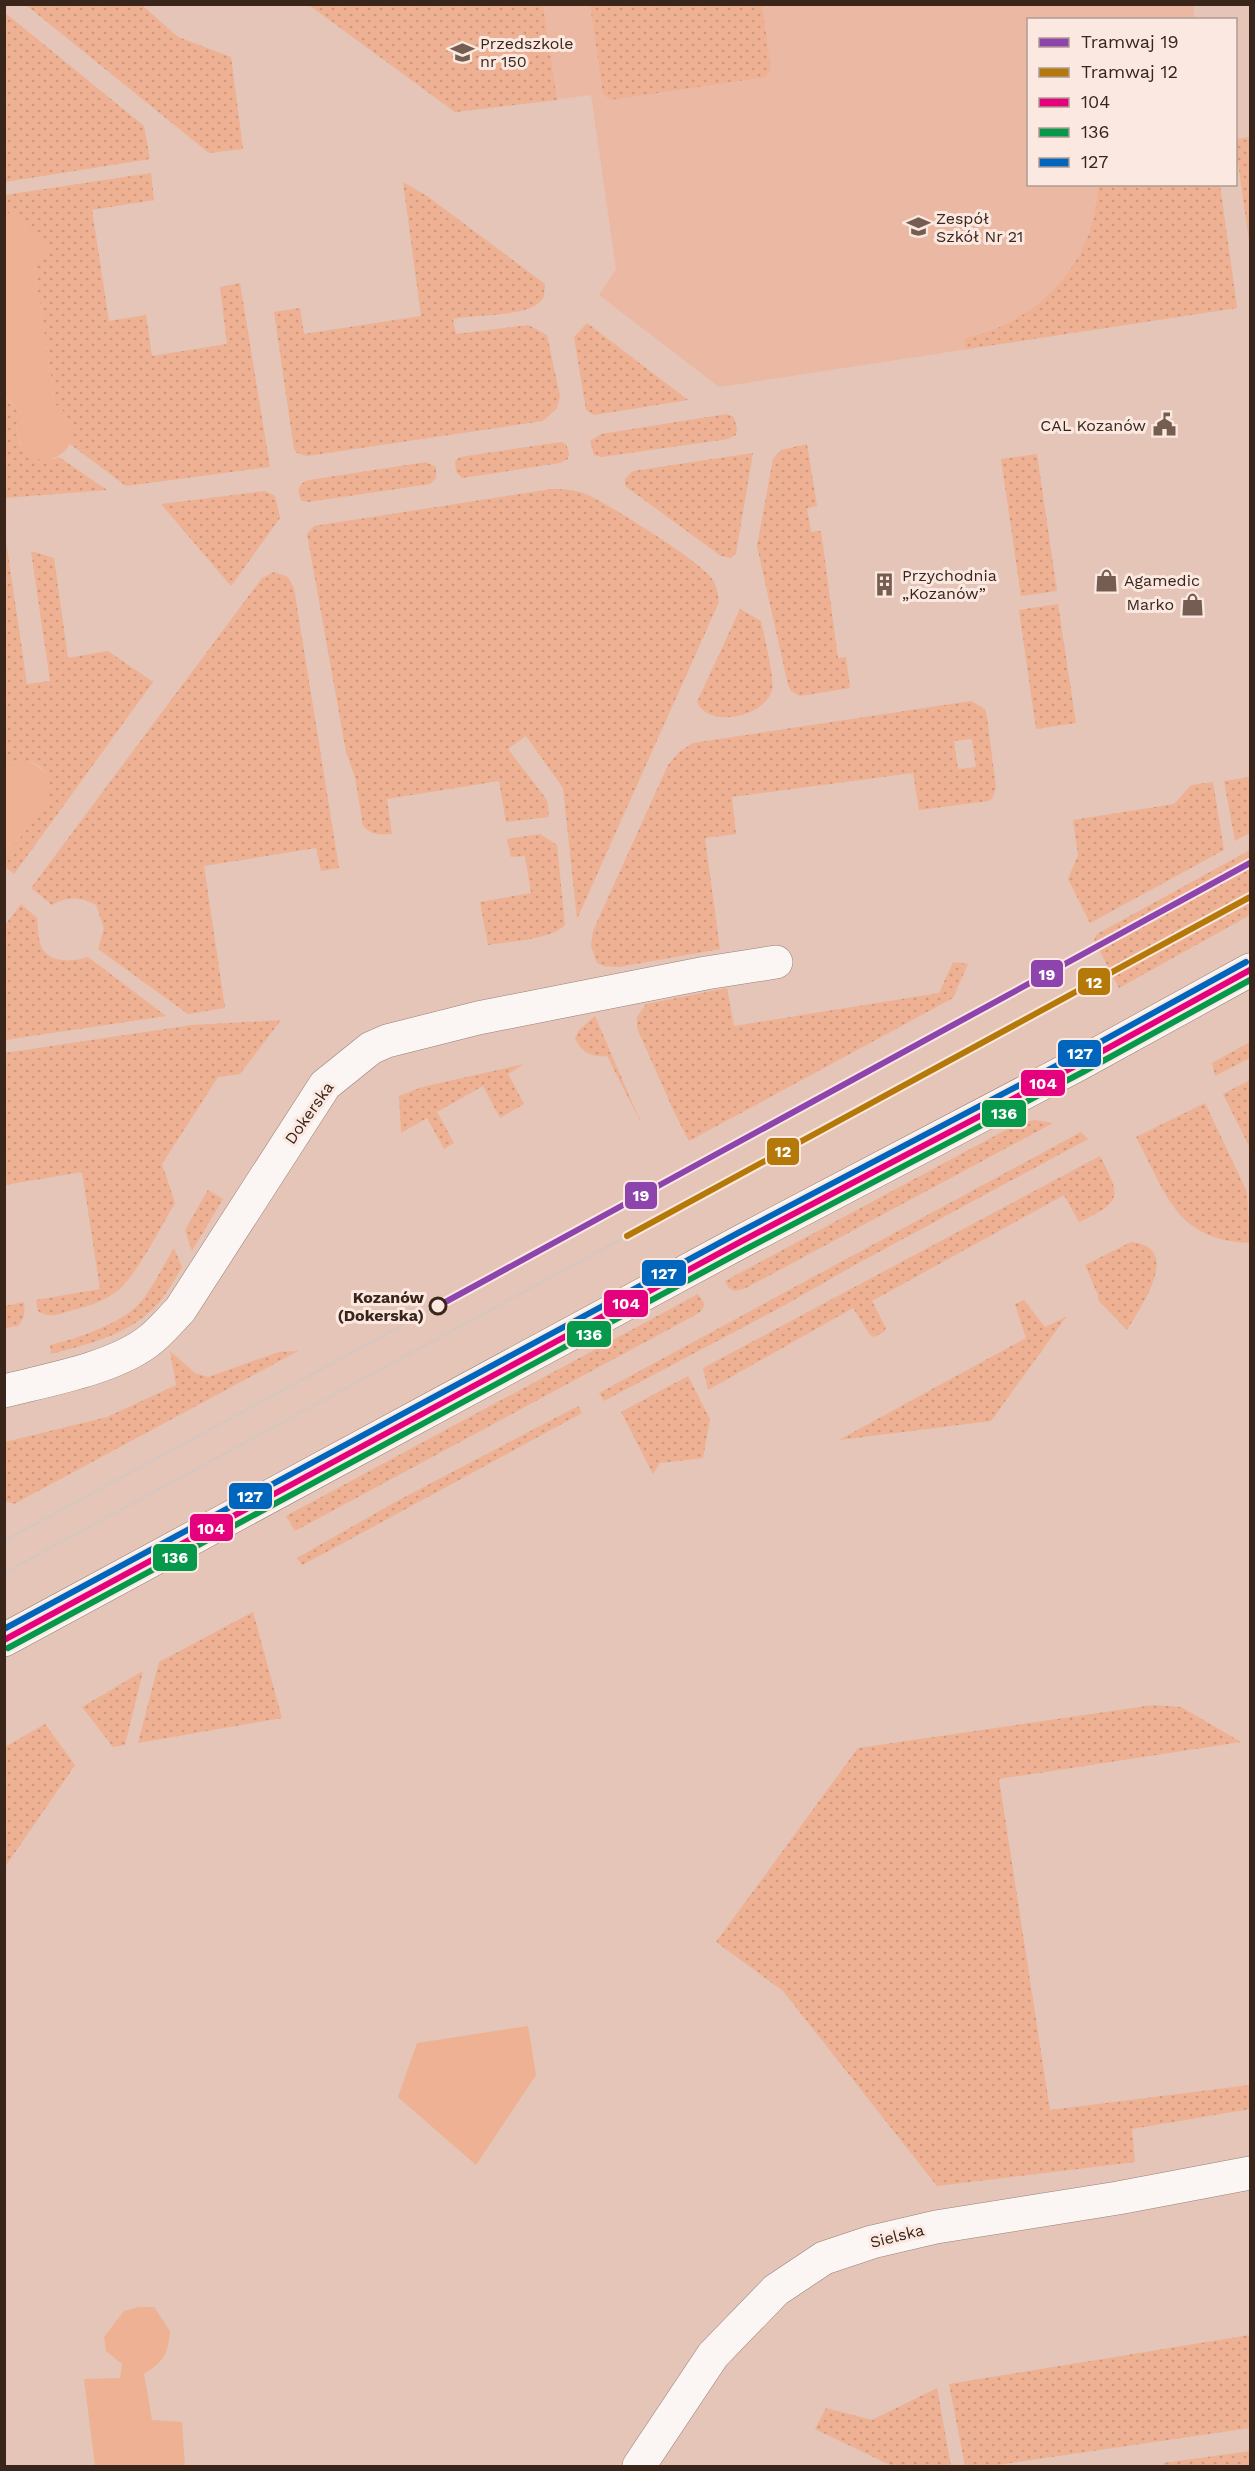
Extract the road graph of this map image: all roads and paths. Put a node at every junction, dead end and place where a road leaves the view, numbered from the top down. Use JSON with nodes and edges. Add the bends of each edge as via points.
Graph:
{"nodes":[{"id":1,"x":776,"y":962,"type":"dead end"},
{"id":2,"x":1251,"y":970,"type":"edge"},
{"id":3,"x":4,"y":1391,"type":"edge"},
{"id":4,"x":4,"y":1640,"type":"edge"},
{"id":5,"x":1251,"y":2174,"type":"edge"},
{"id":6,"x":639,"y":2466,"type":"edge"}],
"edges":[{"from":1,"to":3,"type":"street","name":"Dokerska","via":[[478,1018],[371,1048],[325,1084],[180,1310],[161,1330],[120,1357]]},
{"from":2,"to":4,"type":"street"},
{"from":5,"to":6,"type":"street","name":"Sielska","via":[[924,2229],[824,2258],[776,2290],[713,2355]]}]}
